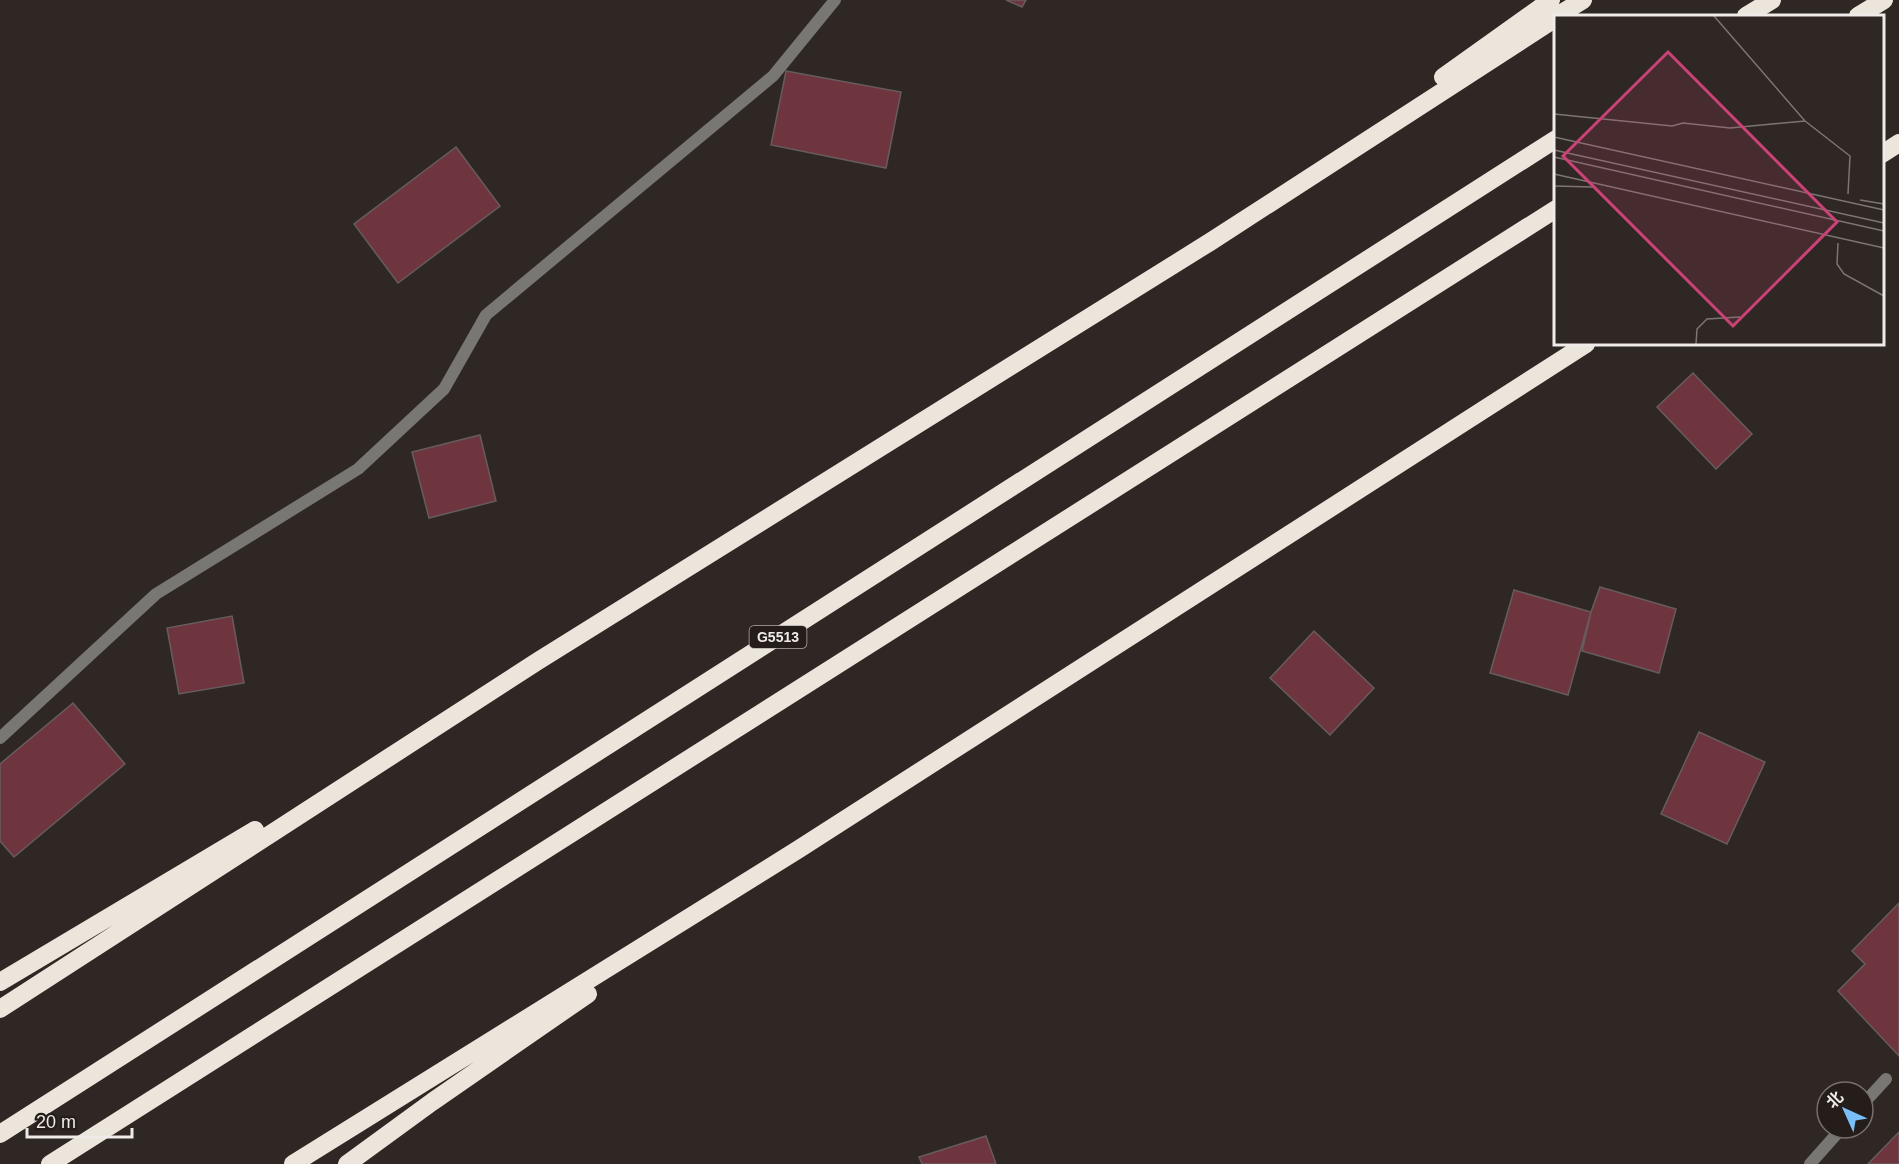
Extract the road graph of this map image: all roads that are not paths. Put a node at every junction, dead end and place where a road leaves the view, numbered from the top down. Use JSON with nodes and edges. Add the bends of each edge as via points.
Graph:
{"nodes":[{"id":1,"x":835,"y":0,"type":"edge"},
{"id":2,"x":1551,"y":0,"type":"edge"},
{"id":3,"x":1582,"y":0,"type":"edge"},
{"id":4,"x":1772,"y":0,"type":"edge"},
{"id":5,"x":1884,"y":0,"type":"edge"},
{"id":6,"x":1559,"y":15,"type":"edge"},
{"id":7,"x":1748,"y":15,"type":"edge"},
{"id":8,"x":1860,"y":15,"type":"edge"},
{"id":9,"x":1554,"y":18,"type":"edge"},
{"id":10,"x":1554,"y":140,"type":"edge"},
{"id":11,"x":1899,"y":143,"type":"edge"},
{"id":12,"x":1884,"y":153,"type":"edge"},
{"id":13,"x":1554,"y":210,"type":"edge"},
{"id":14,"x":1210,"y":242,"type":"junction"},
{"id":15,"x":1584,"y":345,"type":"edge"},
{"id":16,"x":538,"y":661,"type":"junction"},
{"id":17,"x":0,"y":738,"type":"edge"},
{"id":18,"x":799,"y":849,"type":"junction"},
{"id":19,"x":0,"y":982,"type":"edge"},
{"id":20,"x":0,"y":1009,"type":"edge"},
{"id":21,"x":1886,"y":1079,"type":"dead end"},
{"id":22,"x":1875,"y":1091,"type":"edge"},
{"id":23,"x":0,"y":1134,"type":"edge"},
{"id":24,"x":1831,"y":1140,"type":"edge"},
{"id":25,"x":50,"y":1164,"type":"edge"},
{"id":26,"x":293,"y":1164,"type":"edge"},
{"id":27,"x":347,"y":1164,"type":"edge"},
{"id":28,"x":1809,"y":1164,"type":"edge"}],
"edges":[{"from":1,"to":17,"type":"street","via":[[773,76],[486,315],[444,389],[358,469],[156,594]]},
{"from":2,"to":14,"type":"highway"},
{"from":3,"to":6,"type":"highway"},
{"from":4,"to":7,"type":"highway"},
{"from":5,"to":8,"type":"highway"},
{"from":9,"to":14,"type":"highway"},
{"from":10,"to":23,"type":"highway","number":"G5513"},
{"from":11,"to":12,"type":"highway"},
{"from":13,"to":25,"type":"highway"},
{"from":14,"to":16,"type":"highway"},
{"from":15,"to":18,"type":"highway"},
{"from":16,"to":19,"type":"highway"},
{"from":16,"to":20,"type":"highway"},
{"from":18,"to":26,"type":"highway"},
{"from":18,"to":27,"type":"highway"},
{"from":21,"to":22,"type":"street"},
{"from":24,"to":28,"type":"street"}]}
